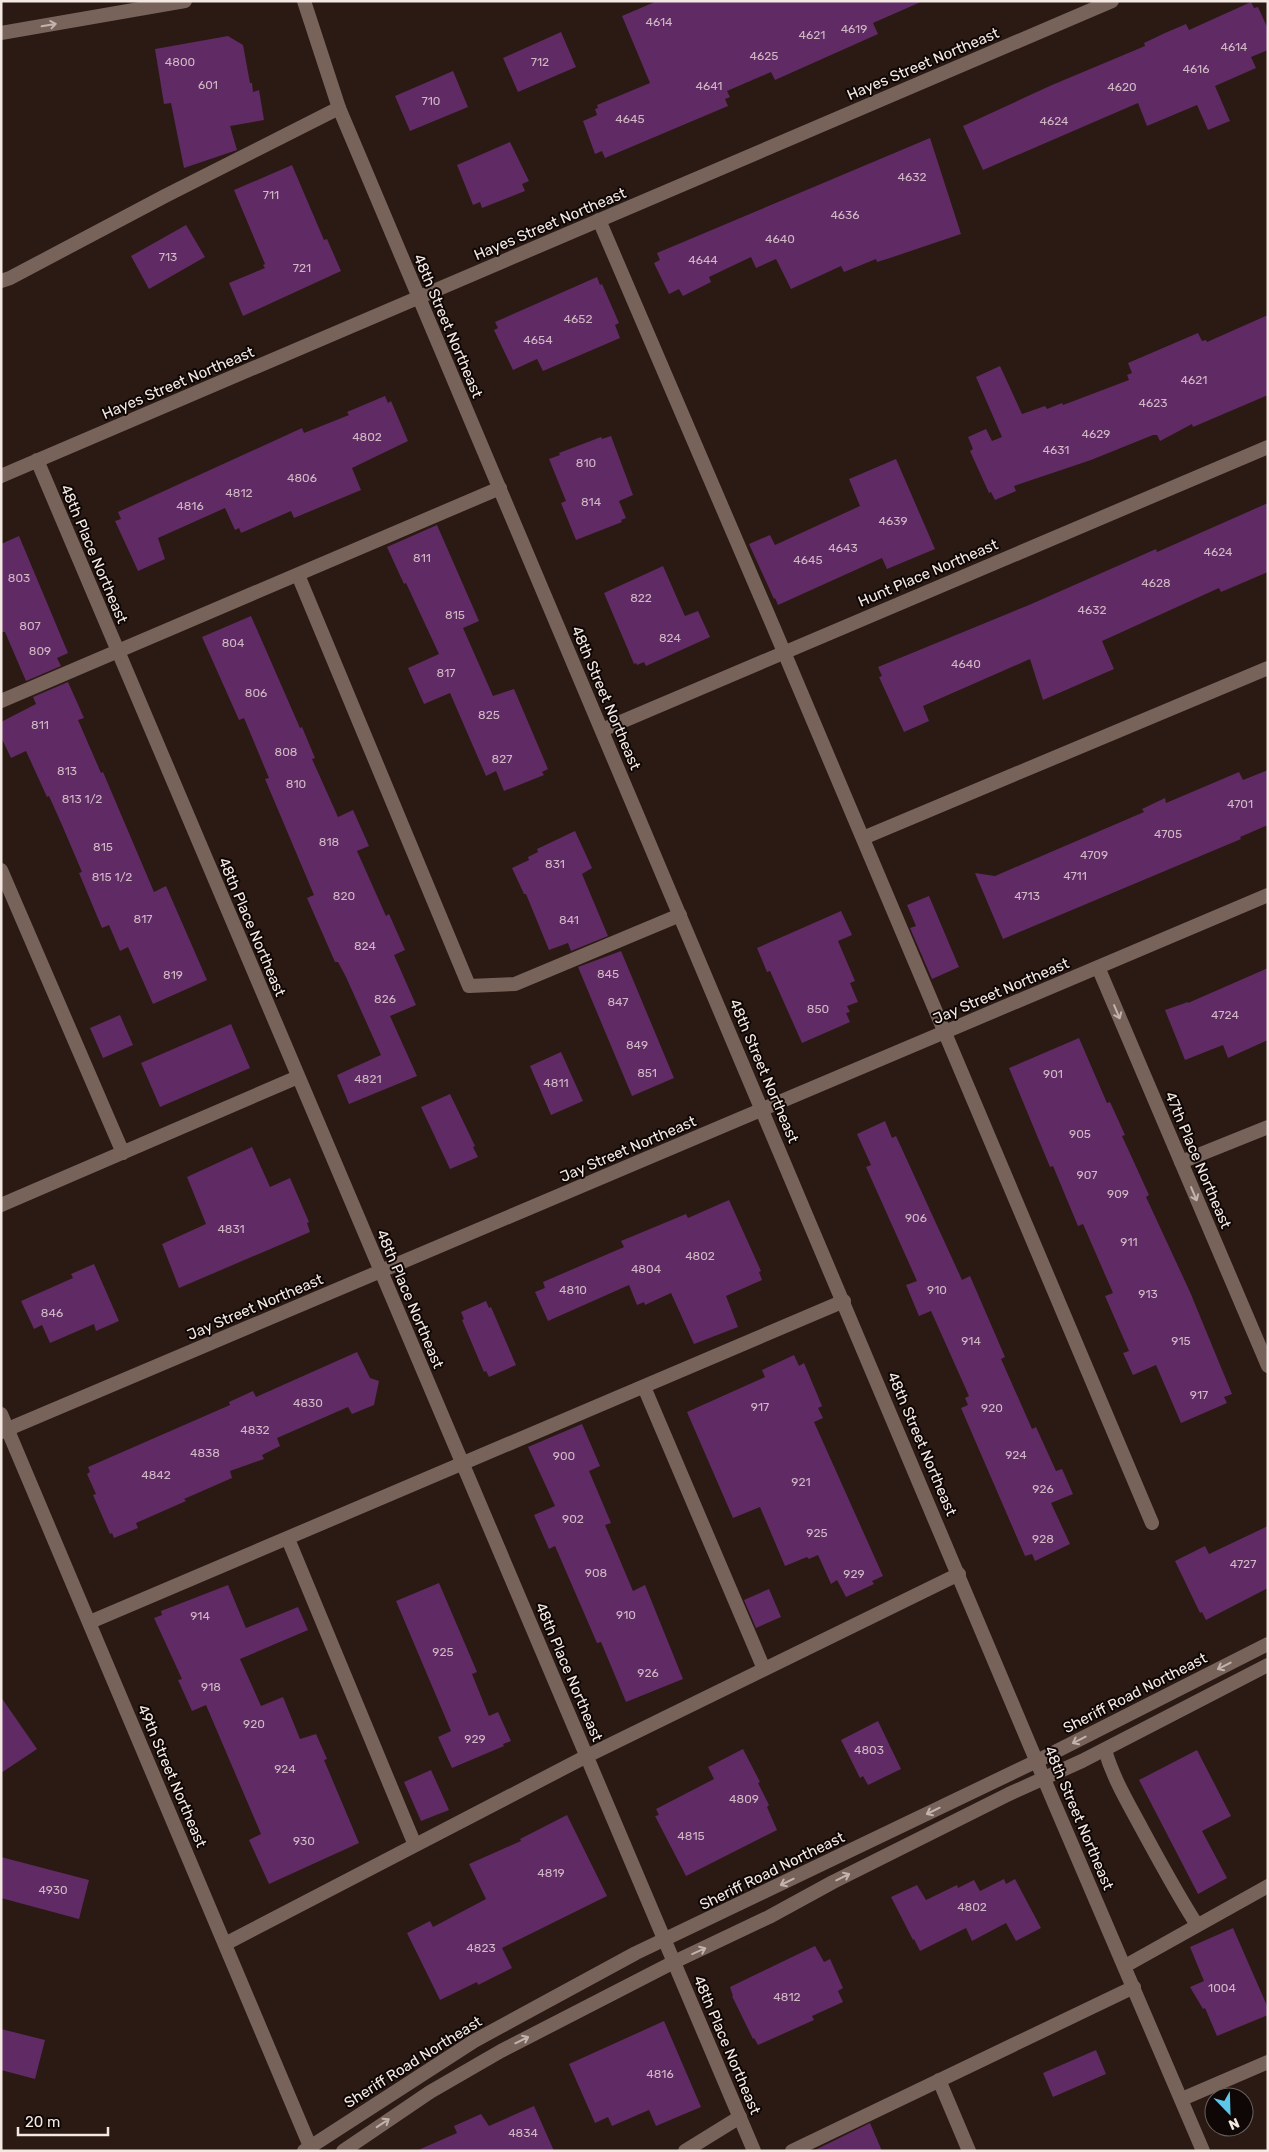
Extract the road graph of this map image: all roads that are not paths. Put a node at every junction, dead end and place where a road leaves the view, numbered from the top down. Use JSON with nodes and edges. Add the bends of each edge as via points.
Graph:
{"nodes":[{"id":1,"x":185,"y":1,"type":"edge"},
{"id":2,"x":304,"y":1,"type":"edge"},
{"id":3,"x":1112,"y":1,"type":"edge"},
{"id":4,"x":1,"y":33,"type":"edge"},
{"id":5,"x":339,"y":108,"type":"junction"},
{"id":6,"x":599,"y":220,"type":"junction"},
{"id":7,"x":1,"y":281,"type":"edge"},
{"id":8,"x":418,"y":298,"type":"junction"},
{"id":9,"x":1268,"y":447,"type":"edge"},
{"id":10,"x":37,"y":460,"type":"junction"},
{"id":11,"x":1,"y":476,"type":"edge"},
{"id":12,"x":500,"y":488,"type":"junction"},
{"id":13,"x":298,"y":575,"type":"junction"},
{"id":14,"x":118,"y":652,"type":"junction"},
{"id":15,"x":784,"y":652,"type":"junction"},
{"id":16,"x":1268,"y":668,"type":"edge"},
{"id":17,"x":1,"y":701,"type":"edge"},
{"id":18,"x":602,"y":730,"type":"junction"},
{"id":19,"x":863,"y":838,"type":"junction"},
{"id":20,"x":1,"y":870,"type":"edge"},
{"id":21,"x":1268,"y":895,"type":"edge"},
{"id":22,"x":680,"y":915,"type":"junction"},
{"id":23,"x":1098,"y":967,"type":"junction"},
{"id":24,"x":944,"y":1032,"type":"junction"},
{"id":25,"x":298,"y":1077,"type":"junction"},
{"id":26,"x":762,"y":1110,"type":"junction"},
{"id":27,"x":1268,"y":1127,"type":"edge"},
{"id":28,"x":123,"y":1152,"type":"junction"},
{"id":29,"x":1181,"y":1162,"type":"junction"},
{"id":30,"x":1,"y":1205,"type":"edge"},
{"id":31,"x":381,"y":1271,"type":"junction"},
{"id":32,"x":844,"y":1301,"type":"junction"},
{"id":33,"x":1268,"y":1366,"type":"edge"},
{"id":34,"x":644,"y":1387,"type":"junction"},
{"id":35,"x":1,"y":1414,"type":"edge"},
{"id":36,"x":5,"y":1431,"type":"edge"},
{"id":37,"x":463,"y":1465,"type":"junction"},
{"id":38,"x":1152,"y":1523,"type":"dead end"},
{"id":39,"x":288,"y":1539,"type":"junction"},
{"id":40,"x":959,"y":1574,"type":"junction"},
{"id":41,"x":90,"y":1622,"type":"junction"},
{"id":42,"x":1268,"y":1644,"type":"edge"},
{"id":43,"x":1268,"y":1665,"type":"edge"},
{"id":44,"x":764,"y":1670,"type":"junction"},
{"id":45,"x":1105,"y":1750,"type":"junction"},
{"id":46,"x":587,"y":1756,"type":"junction"},
{"id":47,"x":1037,"y":1761,"type":"junction"},
{"id":48,"x":1045,"y":1778,"type":"junction"},
{"id":49,"x":416,"y":1845,"type":"junction"},
{"id":50,"x":1268,"y":1886,"type":"edge"},
{"id":51,"x":1197,"y":1925,"type":"junction"},
{"id":52,"x":664,"y":1940,"type":"junction"},
{"id":53,"x":225,"y":1944,"type":"junction"},
{"id":54,"x":674,"y":1962,"type":"junction"},
{"id":55,"x":1125,"y":1966,"type":"junction"},
{"id":56,"x":1134,"y":1987,"type":"junction"},
{"id":57,"x":1268,"y":2062,"type":"edge"},
{"id":58,"x":939,"y":2080,"type":"junction"},
{"id":59,"x":1182,"y":2099,"type":"junction"},
{"id":60,"x":740,"y":2117,"type":"junction"},
{"id":61,"x":308,"y":2149,"type":"edge"},
{"id":62,"x":343,"y":2151,"type":"edge"},
{"id":63,"x":685,"y":2151,"type":"edge"},
{"id":64,"x":754,"y":2151,"type":"edge"},
{"id":65,"x":792,"y":2151,"type":"edge"},
{"id":66,"x":970,"y":2151,"type":"edge"},
{"id":67,"x":1203,"y":2151,"type":"edge"}],
"edges":[{"from":4,"to":1,"type":"street","one_way":true},
{"from":2,"to":5,"type":"street","name":"48th Street Northeast"},
{"from":3,"to":6,"type":"street","name":"Hayes Street Northeast"},
{"from":5,"to":7,"type":"street"},
{"from":5,"to":8,"type":"street","name":"48th Street Northeast"},
{"from":6,"to":8,"type":"street","name":"Hayes Street Northeast"},
{"from":6,"to":15,"type":"street"},
{"from":8,"to":10,"type":"street","name":"Hayes Street Northeast"},
{"from":8,"to":12,"type":"street","name":"48th Street Northeast"},
{"from":9,"to":15,"type":"street","name":"Hunt Place Northeast"},
{"from":10,"to":11,"type":"street","name":"Hayes Street Northeast"},
{"from":10,"to":14,"type":"street","name":"48th Place Northeast"},
{"from":12,"to":13,"type":"street"},
{"from":12,"to":18,"type":"street","name":"48th Street Northeast"},
{"from":13,"to":14,"type":"street"},
{"from":13,"to":22,"type":"street","via":[[469,986],[515,984]]},
{"from":14,"to":17,"type":"street"},
{"from":14,"to":25,"type":"street","name":"48th Place Northeast"},
{"from":15,"to":18,"type":"street","name":"Hunt Place Northeast"},
{"from":15,"to":19,"type":"street"},
{"from":16,"to":19,"type":"street"},
{"from":18,"to":22,"type":"street","name":"48th Street Northeast"},
{"from":19,"to":24,"type":"street"},
{"from":20,"to":28,"type":"street"},
{"from":21,"to":23,"type":"street","name":"Jay Street Northeast"},
{"from":22,"to":26,"type":"street","name":"48th Street Northeast"},
{"from":23,"to":24,"type":"street","name":"Jay Street Northeast"},
{"from":23,"to":29,"type":"street","name":"47th Place Northeast","one_way":true},
{"from":24,"to":26,"type":"street","name":"Jay Street Northeast"},
{"from":24,"to":38,"type":"street"},
{"from":25,"to":28,"type":"street"},
{"from":25,"to":31,"type":"street","name":"48th Place Northeast"},
{"from":26,"to":31,"type":"street","name":"Jay Street Northeast"},
{"from":26,"to":32,"type":"street","name":"48th Street Northeast"},
{"from":27,"to":29,"type":"street"},
{"from":28,"to":30,"type":"street"},
{"from":29,"to":33,"type":"street","name":"47th Place Northeast","one_way":true},
{"from":31,"to":36,"type":"street","name":"Jay Street Northeast"},
{"from":31,"to":37,"type":"street","name":"48th Place Northeast"},
{"from":32,"to":34,"type":"street"},
{"from":32,"to":40,"type":"street","name":"48th Street Northeast"},
{"from":34,"to":37,"type":"street"},
{"from":34,"to":44,"type":"street"},
{"from":35,"to":36,"type":"street","name":"49th Street Northeast"},
{"from":36,"to":41,"type":"street","name":"49th Street Northeast"},
{"from":37,"to":39,"type":"street"},
{"from":37,"to":46,"type":"street","name":"48th Place Northeast"},
{"from":39,"to":41,"type":"street"},
{"from":39,"to":49,"type":"street"},
{"from":40,"to":44,"type":"street"},
{"from":40,"to":47,"type":"street","name":"48th Street Northeast"},
{"from":41,"to":53,"type":"street","name":"49th Street Northeast"},
{"from":42,"to":47,"type":"street","name":"Sheriff Road Northeast","one_way":true},
{"from":43,"to":45,"type":"street"},
{"from":44,"to":46,"type":"street"},
{"from":45,"to":48,"type":"street"},
{"from":45,"to":51,"type":"street","via":[[1110,1770]]},
{"from":46,"to":49,"type":"street"},
{"from":46,"to":52,"type":"street","name":"48th Place Northeast"},
{"from":47,"to":48,"type":"street","name":"48th Street Northeast"},
{"from":47,"to":52,"type":"street","name":"Sheriff Road Northeast","one_way":true},
{"from":54,"to":48,"type":"street","one_way":true},
{"from":48,"to":55,"type":"street","name":"48th Street Northeast"},
{"from":49,"to":53,"type":"street"},
{"from":50,"to":51,"type":"street"},
{"from":51,"to":55,"type":"street"},
{"from":52,"to":54,"type":"street","name":"48th Place Northeast"},
{"from":52,"to":61,"type":"street","name":"Sheriff Road Northeast","via":[[474,2042]]},
{"from":53,"to":61,"type":"street","name":"49th Street Northeast"},
{"from":54,"to":60,"type":"street","name":"48th Place Northeast"},
{"from":62,"to":54,"type":"street","one_way":true,"via":[[430,2092],[501,2051]]},
{"from":55,"to":56,"type":"street","name":"48th Street Northeast"},
{"from":56,"to":58,"type":"street"},
{"from":56,"to":59,"type":"street","name":"48th Street Northeast"},
{"from":57,"to":59,"type":"street"},
{"from":58,"to":65,"type":"street"},
{"from":58,"to":66,"type":"street"},
{"from":59,"to":67,"type":"street","name":"48th Street Northeast"},
{"from":60,"to":63,"type":"street"},
{"from":60,"to":64,"type":"street","name":"48th Place Northeast"}]}
